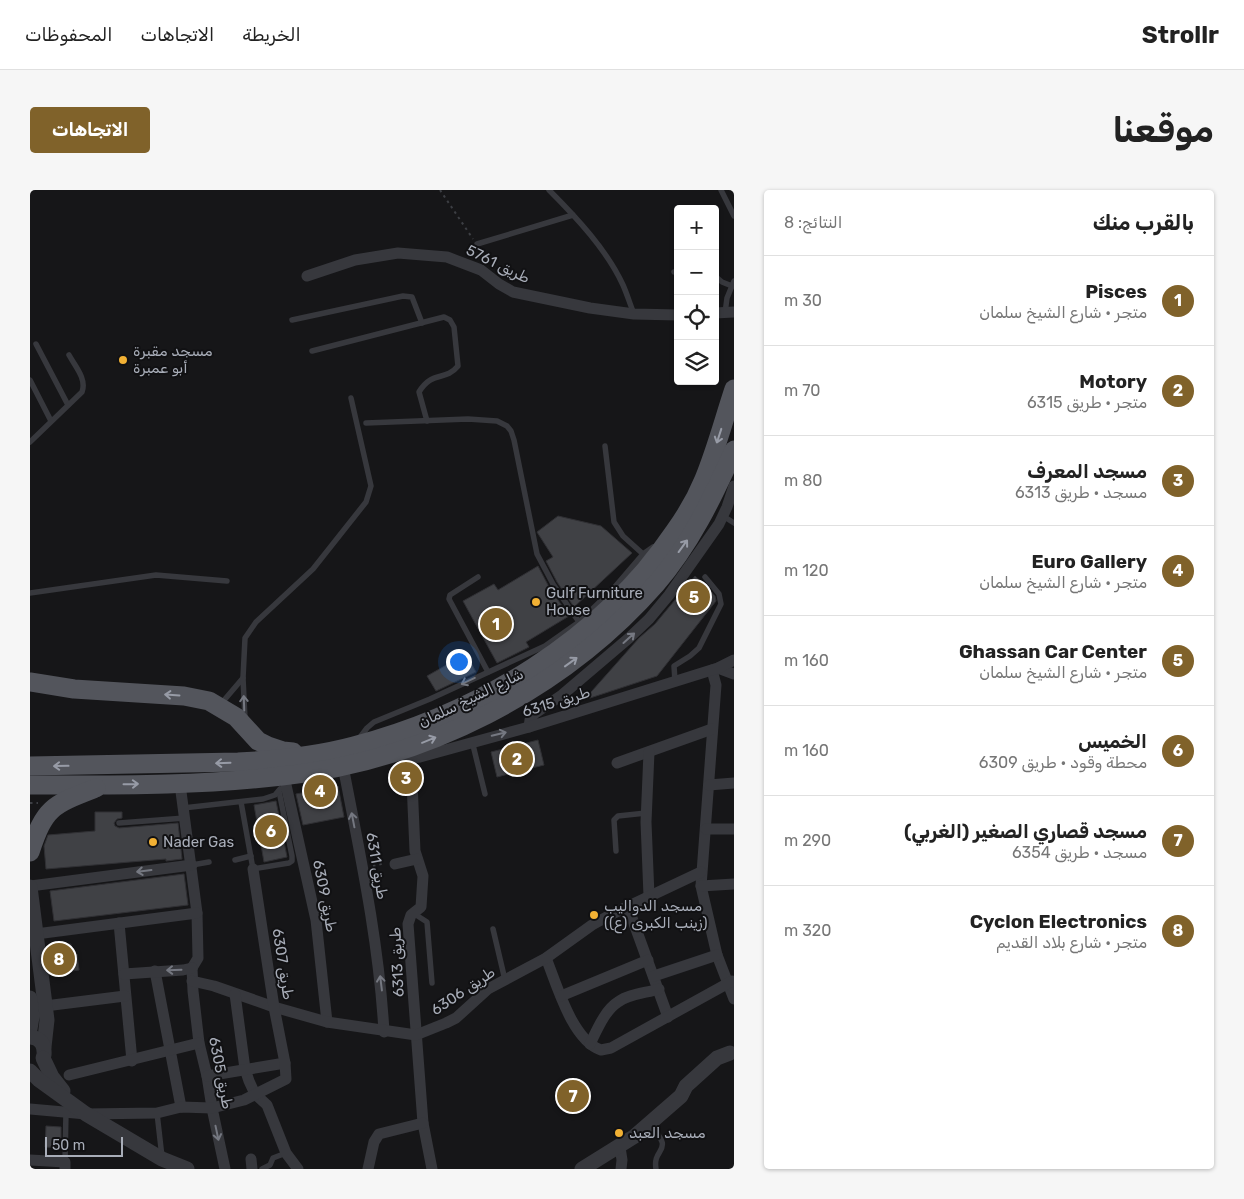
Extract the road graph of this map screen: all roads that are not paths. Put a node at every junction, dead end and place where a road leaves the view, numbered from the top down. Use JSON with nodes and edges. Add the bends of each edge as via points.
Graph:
{"nodes":[{"id":1,"x":549,"y":190,"type":"edge"},
{"id":2,"x":721,"y":190,"type":"edge"},
{"id":3,"x":573,"y":215,"type":"junction"},
{"id":4,"x":734,"y":216,"type":"edge"},
{"id":5,"x":476,"y":244,"type":"road end"},
{"id":6,"x":307,"y":276,"type":"dead end"},
{"id":7,"x":719,"y":279,"type":"edge"},
{"id":8,"x":733,"y":283,"type":"edge"},
{"id":9,"x":725,"y":313,"type":"edge"},
{"id":10,"x":634,"y":314,"type":"junction"},
{"id":11,"x":674,"y":315,"type":"edge"},
{"id":12,"x":292,"y":320,"type":"dead end"},
{"id":13,"x":422,"y":323,"type":"junction"},
{"id":14,"x":36,"y":344,"type":"dead end"},
{"id":15,"x":312,"y":351,"type":"dead end"},
{"id":16,"x":69,"y":355,"type":"dead end"},
{"id":17,"x":30,"y":380,"type":"edge"},
{"id":18,"x":734,"y":389,"type":"edge"},
{"id":19,"x":351,"y":398,"type":"dead end"},
{"id":20,"x":68,"y":405,"type":"junction"},
{"id":21,"x":51,"y":421,"type":"junction"},
{"id":22,"x":427,"y":421,"type":"junction"},
{"id":23,"x":366,"y":423,"type":"dead end"},
{"id":24,"x":30,"y":442,"type":"edge"},
{"id":25,"x":605,"y":446,"type":"dead end"},
{"id":26,"x":734,"y":451,"type":"edge"},
{"id":27,"x":734,"y":486,"type":"edge"},
{"id":28,"x":723,"y":516,"type":"junction"},
{"id":29,"x":734,"y":523,"type":"edge"},
{"id":30,"x":675,"y":531,"type":"junction"},
{"id":31,"x":643,"y":554,"type":"junction"},
{"id":32,"x":478,"y":577,"type":"dead end"},
{"id":33,"x":705,"y":578,"type":"dead end"},
{"id":34,"x":227,"y":581,"type":"dead end"},
{"id":35,"x":30,"y":593,"type":"edge"},
{"id":36,"x":579,"y":622,"type":"junction"},
{"id":37,"x":734,"y":660,"type":"edge"},
{"id":38,"x":715,"y":669,"type":"junction"},
{"id":39,"x":488,"y":672,"type":"junction"},
{"id":40,"x":734,"y":674,"type":"edge"},
{"id":41,"x":243,"y":678,"type":"junction"},
{"id":42,"x":675,"y":681,"type":"junction"},
{"id":43,"x":30,"y":682,"type":"edge"},
{"id":44,"x":562,"y":695,"type":"junction"},
{"id":45,"x":219,"y":706,"type":"junction"},
{"id":46,"x":568,"y":715,"type":"junction"},
{"id":47,"x":529,"y":727,"type":"junction"},
{"id":48,"x":245,"y":728,"type":"junction"},
{"id":49,"x":712,"y":729,"type":"junction"},
{"id":50,"x":472,"y":741,"type":"junction"},
{"id":51,"x":354,"y":746,"type":"junction"},
{"id":52,"x":649,"y":752,"type":"junction"},
{"id":53,"x":317,"y":753,"type":"junction"},
{"id":54,"x":384,"y":756,"type":"junction"},
{"id":55,"x":411,"y":758,"type":"junction"},
{"id":56,"x":617,"y":763,"type":"dead end"},
{"id":57,"x":30,"y":766,"type":"edge"},
{"id":58,"x":343,"y":766,"type":"junction"},
{"id":59,"x":734,"y":783,"type":"edge"},
{"id":60,"x":180,"y":784,"type":"junction"},
{"id":61,"x":282,"y":784,"type":"junction"},
{"id":62,"x":30,"y":785,"type":"edge"},
{"id":63,"x":107,"y":785,"type":"junction"},
{"id":64,"x":709,"y":785,"type":"junction"},
{"id":65,"x":485,"y":794,"type":"dead end"},
{"id":66,"x":241,"y":802,"type":"junction"},
{"id":67,"x":184,"y":813,"type":"junction"},
{"id":68,"x":646,"y":813,"type":"junction"},
{"id":69,"x":119,"y":823,"type":"dead end"},
{"id":70,"x":706,"y":829,"type":"junction"},
{"id":71,"x":734,"y":829,"type":"edge"},
{"id":72,"x":616,"y":851,"type":"dead end"},
{"id":73,"x":30,"y":852,"type":"edge"},
{"id":74,"x":251,"y":856,"type":"junction"},
{"id":75,"x":417,"y":859,"type":"junction"},
{"id":76,"x":235,"y":860,"type":"dead end"},
{"id":77,"x":209,"y":862,"type":"dead end"},
{"id":78,"x":395,"y":864,"type":"road end"},
{"id":79,"x":192,"y":865,"type":"junction"},
{"id":80,"x":253,"y":869,"type":"junction"},
{"id":81,"x":701,"y":872,"type":"junction"},
{"id":82,"x":734,"y":884,"type":"edge"},
{"id":83,"x":30,"y":886,"type":"edge"},
{"id":84,"x":701,"y":886,"type":"junction"},
{"id":85,"x":648,"y":896,"type":"junction"},
{"id":86,"x":628,"y":907,"type":"junction"},
{"id":87,"x":197,"y":912,"type":"junction"},
{"id":88,"x":413,"y":913,"type":"junction"},
{"id":89,"x":119,"y":923,"type":"junction"},
{"id":90,"x":494,"y":929,"type":"dead end"},
{"id":91,"x":36,"y":934,"type":"junction"},
{"id":92,"x":717,"y":955,"type":"junction"},
{"id":93,"x":546,"y":958,"type":"junction"},
{"id":94,"x":648,"y":960,"type":"junction"},
{"id":95,"x":192,"y":968,"type":"junction"},
{"id":96,"x":155,"y":971,"type":"junction"},
{"id":97,"x":124,"y":974,"type":"junction"},
{"id":98,"x":654,"y":976,"type":"junction"},
{"id":99,"x":504,"y":980,"type":"junction"},
{"id":100,"x":192,"y":981,"type":"junction"},
{"id":101,"x":731,"y":982,"type":"edge"},
{"id":102,"x":432,"y":983,"type":"dead end"},
{"id":103,"x":659,"y":989,"type":"junction"},
{"id":104,"x":235,"y":994,"type":"junction"},
{"id":105,"x":125,"y":996,"type":"junction"},
{"id":106,"x":561,"y":996,"type":"junction"},
{"id":107,"x":30,"y":998,"type":"edge"},
{"id":108,"x":734,"y":999,"type":"edge"},
{"id":109,"x":46,"y":1006,"type":"junction"},
{"id":110,"x":274,"y":1007,"type":"junction"},
{"id":111,"x":668,"y":1017,"type":"junction"},
{"id":112,"x":327,"y":1022,"type":"junction"},
{"id":113,"x":30,"y":1029,"type":"edge"},
{"id":114,"x":384,"y":1032,"type":"junction"},
{"id":115,"x":416,"y":1035,"type":"junction"},
{"id":116,"x":30,"y":1037,"type":"edge"},
{"id":117,"x":199,"y":1043,"type":"junction"},
{"id":118,"x":590,"y":1044,"type":"junction"},
{"id":119,"x":170,"y":1050,"type":"junction"},
{"id":120,"x":732,"y":1051,"type":"edge"},
{"id":121,"x":39,"y":1057,"type":"edge"},
{"id":122,"x":132,"y":1061,"type":"junction"},
{"id":123,"x":285,"y":1063,"type":"junction"},
{"id":124,"x":245,"y":1069,"type":"junction"},
{"id":125,"x":30,"y":1071,"type":"edge"},
{"id":126,"x":69,"y":1075,"type":"dead end"},
{"id":127,"x":207,"y":1076,"type":"junction"},
{"id":128,"x":255,"y":1094,"type":"junction"},
{"id":129,"x":182,"y":1107,"type":"junction"},
{"id":130,"x":212,"y":1108,"type":"junction"},
{"id":131,"x":30,"y":1109,"type":"edge"},
{"id":132,"x":66,"y":1111,"type":"junction"},
{"id":133,"x":157,"y":1113,"type":"junction"},
{"id":134,"x":86,"y":1114,"type":"junction"},
{"id":135,"x":423,"y":1123,"type":"junction"},
{"id":136,"x":649,"y":1124,"type":"junction"},
{"id":137,"x":620,"y":1147,"type":"junction"},
{"id":138,"x":286,"y":1153,"type":"junction"},
{"id":139,"x":30,"y":1160,"type":"edge"},
{"id":140,"x":163,"y":1164,"type":"edge"},
{"id":141,"x":65,"y":1166,"type":"edge"},
{"id":142,"x":187,"y":1169,"type":"edge"},
{"id":143,"x":225,"y":1169,"type":"edge"},
{"id":144,"x":262,"y":1169,"type":"edge"},
{"id":145,"x":298,"y":1169,"type":"edge"},
{"id":146,"x":368,"y":1169,"type":"edge"},
{"id":147,"x":432,"y":1169,"type":"edge"},
{"id":148,"x":582,"y":1169,"type":"edge"},
{"id":149,"x":621,"y":1169,"type":"edge"},
{"id":150,"x":656,"y":1169,"type":"edge"}],
"edges":[{"from":1,"to":3,"type":"lane"},
{"from":2,"to":4,"type":"lane"},
{"from":3,"to":5,"type":"lane"},
{"from":3,"to":10,"type":"lane","via":[[622,284]]},
{"from":6,"to":10,"type":"street","name":"طريق 5761","via":[[356,260],[398,253],[447,257],[481,270],[513,292]]},
{"from":7,"to":8,"type":"lane"},
{"from":8,"to":9,"type":"lane"},
{"from":10,"to":11,"type":"street","name":"طريق 5761"},
{"from":12,"to":13,"type":"lane","via":[[403,296],[412,297]]},
{"from":13,"to":15,"type":"lane"},
{"from":13,"to":22,"type":"lane","via":[[444,317],[450,320],[454,327],[458,366],[453,372],[430,379],[419,392]]},
{"from":14,"to":20,"type":"lane"},
{"from":16,"to":20,"type":"lane","via":[[84,386]]},
{"from":17,"to":21,"type":"lane"},
{"from":18,"to":30,"type":"main road","name":"شارع الشيخ سلمان","one_way":true,"via":[[704,480]]},
{"from":19,"to":41,"type":"lane","via":[[371,486],[370,494],[313,569],[250,629],[245,638]]},
{"from":20,"to":21,"type":"lane"},
{"from":21,"to":24,"type":"lane"},
{"from":22,"to":23,"type":"lane"},
{"from":22,"to":36,"type":"lane","via":[[497,421],[511,431],[537,554],[552,584]]},
{"from":25,"to":31,"type":"lane","via":[[614,522],[623,536]]},
{"from":54,"to":26,"type":"main road","name":"شارع الشيخ سلمان","one_way":true,"via":[[455,729],[530,690],[574,661],[618,623],[657,583],[690,536]]},
{"from":27,"to":28,"type":"street"},
{"from":28,"to":29,"type":"lane"},
{"from":44,"to":28,"type":"street","one_way":true,"via":[[650,619]]},
{"from":30,"to":31,"type":"lane"},
{"from":30,"to":51,"type":"main road","name":"شارع الشيخ سلمان","via":[[645,570],[607,610],[566,644],[520,675],[450,712]]},
{"from":31,"to":36,"type":"lane"},
{"from":32,"to":39,"type":"lane","via":[[450,595],[449,599]]},
{"from":33,"to":42,"type":"lane","via":[[719,594],[721,604],[699,648],[674,666]]},
{"from":34,"to":35,"type":"lane","via":[[156,575]]},
{"from":36,"to":39,"type":"lane","via":[[545,646]]},
{"from":37,"to":38,"type":"street","name":"طريق 6315"},
{"from":38,"to":40,"type":"street"},
{"from":38,"to":42,"type":"street","name":"طريق 6315"},
{"from":38,"to":49,"type":"street"},
{"from":39,"to":51,"type":"lane","one_way":true,"via":[[374,722]]},
{"from":41,"to":45,"type":"lane"},
{"from":48,"to":41,"type":"lane","one_way":true},
{"from":42,"to":46,"type":"street","name":"طريق 6315"},
{"from":45,"to":43,"type":"main road","one_way":true,"via":[[184,696],[74,689]]},
{"from":44,"to":46,"type":"street","via":[[561,703]]},
{"from":44,"to":47,"type":"street","via":[[534,714]]},
{"from":45,"to":48,"type":"main road","via":[[236,717]]},
{"from":46,"to":47,"type":"street","name":"طريق 6315"},
{"from":50,"to":47,"type":"street","name":"طريق 6315","one_way":true},
{"from":48,"to":53,"type":"main road","via":[[268,746],[283,751]]},
{"from":49,"to":52,"type":"street"},
{"from":49,"to":64,"type":"street"},
{"from":50,"to":55,"type":"street","name":"طريق 6315"},
{"from":50,"to":65,"type":"lane"},
{"from":51,"to":53,"type":"main road","name":"شارع الشيخ سلمان"},
{"from":52,"to":56,"type":"street"},
{"from":52,"to":68,"type":"street"},
{"from":53,"to":57,"type":"main road","name":"شارع الشيخ سلمان","one_way":true,"via":[[238,762]]},
{"from":54,"to":55,"type":"street","name":"طريق 6315"},
{"from":54,"to":58,"type":"main road","name":"شارع الشيخ سلمان"},
{"from":55,"to":75,"type":"street","name":"طريق 6313"},
{"from":58,"to":61,"type":"main road","name":"شارع الشيخ سلمان"},
{"from":114,"to":58,"type":"street","name":"طريق 6311","one_way":true,"via":[[382,985]]},
{"from":59,"to":64,"type":"street"},
{"from":60,"to":61,"type":"main road","name":"شارع الشيخ سلمان"},
{"from":63,"to":60,"type":"main road","name":"شارع الشيخ سلمان","one_way":true},
{"from":60,"to":67,"type":"street"},
{"from":61,"to":66,"type":"lane","via":[[270,798]]},
{"from":61,"to":80,"type":"lane","via":[[292,861]]},
{"from":61,"to":112,"type":"street","name":"طريق 6309","via":[[316,920]]},
{"from":62,"to":63,"type":"main road","name":"شارع الشيخ سلمان"},
{"from":63,"to":73,"type":"main road","via":[[65,801],[48,812]]},
{"from":64,"to":70,"type":"street"},
{"from":66,"to":67,"type":"lane"},
{"from":66,"to":74,"type":"lane"},
{"from":67,"to":69,"type":"lane"},
{"from":67,"to":79,"type":"street"},
{"from":68,"to":72,"type":"lane","via":[[618,816],[614,820]]},
{"from":68,"to":85,"type":"street"},
{"from":70,"to":71,"type":"street"},
{"from":70,"to":81,"type":"street"},
{"from":74,"to":76,"type":"lane"},
{"from":74,"to":80,"type":"lane"},
{"from":75,"to":78,"type":"street"},
{"from":75,"to":88,"type":"street","name":"طريق 6313","via":[[423,876],[421,905]]},
{"from":77,"to":79,"type":"lane"},
{"from":79,"to":83,"type":"street","one_way":true},
{"from":79,"to":87,"type":"street"},
{"from":80,"to":110,"type":"street","name":"طريق 6307"},
{"from":81,"to":84,"type":"street"},
{"from":81,"to":85,"type":"street","name":"طريق 6306"},
{"from":82,"to":84,"type":"street"},
{"from":83,"to":91,"type":"street"},
{"from":84,"to":92,"type":"street"},
{"from":85,"to":86,"type":"street","name":"طريق 6306"},
{"from":86,"to":93,"type":"street","name":"طريق 6306","via":[[592,925]]},
{"from":86,"to":94,"type":"street"},
{"from":87,"to":89,"type":"street"},
{"from":87,"to":95,"type":"street","via":[[198,958]]},
{"from":88,"to":102,"type":"lane","via":[[427,922]]},
{"from":88,"to":115,"type":"street","name":"طريق 6313","via":[[408,924]]},
{"from":89,"to":91,"type":"street"},
{"from":89,"to":97,"type":"street"},
{"from":90,"to":99,"type":"lane"},
{"from":91,"to":109,"type":"street"},
{"from":92,"to":98,"type":"street"},
{"from":92,"to":101,"type":"street"},
{"from":93,"to":99,"type":"street","name":"طريق 6306"},
{"from":93,"to":106,"type":"street"},
{"from":94,"to":98,"type":"street"},
{"from":94,"to":106,"type":"street"},
{"from":95,"to":96,"type":"street","one_way":true},
{"from":95,"to":100,"type":"street","name":"طريق 6305"},
{"from":96,"to":97,"type":"street"},
{"from":96,"to":119,"type":"street"},
{"from":97,"to":105,"type":"street"},
{"from":98,"to":103,"type":"street"},
{"from":99,"to":115,"type":"street","name":"طريق 6306","via":[[488,989],[456,1018]]},
{"from":100,"to":104,"type":"street","name":"طريق 6306"},
{"from":100,"to":117,"type":"street","name":"طريق 6305"},
{"from":101,"to":108,"type":"street"},
{"from":101,"to":111,"type":"street"},
{"from":103,"to":111,"type":"street"},
{"from":103,"to":118,"type":"street","via":[[616,1003]]},
{"from":104,"to":110,"type":"street","name":"طريق 6306"},
{"from":104,"to":124,"type":"street"},
{"from":105,"to":109,"type":"street"},
{"from":105,"to":122,"type":"street"},
{"from":106,"to":118,"type":"street"},
{"from":107,"to":113,"type":"street"},
{"from":109,"to":121,"type":"street","via":[[47,1027]]},
{"from":110,"to":112,"type":"street","name":"طريق 6306"},
{"from":110,"to":123,"type":"street","name":"طريق 6307"},
{"from":111,"to":118,"type":"street","via":[[611,1048],[601,1050]]},
{"from":112,"to":114,"type":"street","name":"طريق 6306"},
{"from":114,"to":115,"type":"street","name":"طريق 6306"},
{"from":115,"to":135,"type":"street","name":"طريق 6313"},
{"from":116,"to":121,"type":"street","via":[[39,1040]]},
{"from":117,"to":119,"type":"street"},
{"from":117,"to":127,"type":"street","name":"طريق 6305"},
{"from":119,"to":122,"type":"street"},
{"from":119,"to":129,"type":"street"},
{"from":120,"to":136,"type":"street","via":[[717,1058]]},
{"from":121,"to":134,"type":"street","via":[[58,1085]]},
{"from":122,"to":126,"type":"street"},
{"from":123,"to":124,"type":"street"},
{"from":123,"to":128,"type":"street","via":[[286,1079]]},
{"from":124,"to":127,"type":"street"},
{"from":124,"to":128,"type":"street"},
{"from":125,"to":134,"type":"street"},
{"from":127,"to":130,"type":"street","name":"طريق 6305"},
{"from":128,"to":130,"type":"street"},
{"from":128,"to":138,"type":"street","via":[[267,1105]]},
{"from":129,"to":130,"type":"street"},
{"from":129,"to":133,"type":"street"},
{"from":130,"to":143,"type":"street","name":"طريق 6305","one_way":true},
{"from":131,"to":132,"type":"street"},
{"from":132,"to":134,"type":"street"},
{"from":132,"to":141,"type":"lane"},
{"from":133,"to":134,"type":"street"},
{"from":133,"to":140,"type":"lane"},
{"from":134,"to":140,"type":"street"},
{"from":135,"to":146,"type":"street","via":[[379,1134]]},
{"from":135,"to":147,"type":"street","name":"طريق 6313"},
{"from":136,"to":137,"type":"street"},
{"from":136,"to":150,"type":"lane","via":[[663,1142]]},
{"from":137,"to":148,"type":"street"},
{"from":137,"to":149,"type":"street"},
{"from":138,"to":144,"type":"lane","via":[[272,1158],[270,1165]]},
{"from":138,"to":145,"type":"street"},
{"from":139,"to":141,"type":"street"},
{"from":140,"to":142,"type":"street"}]}
